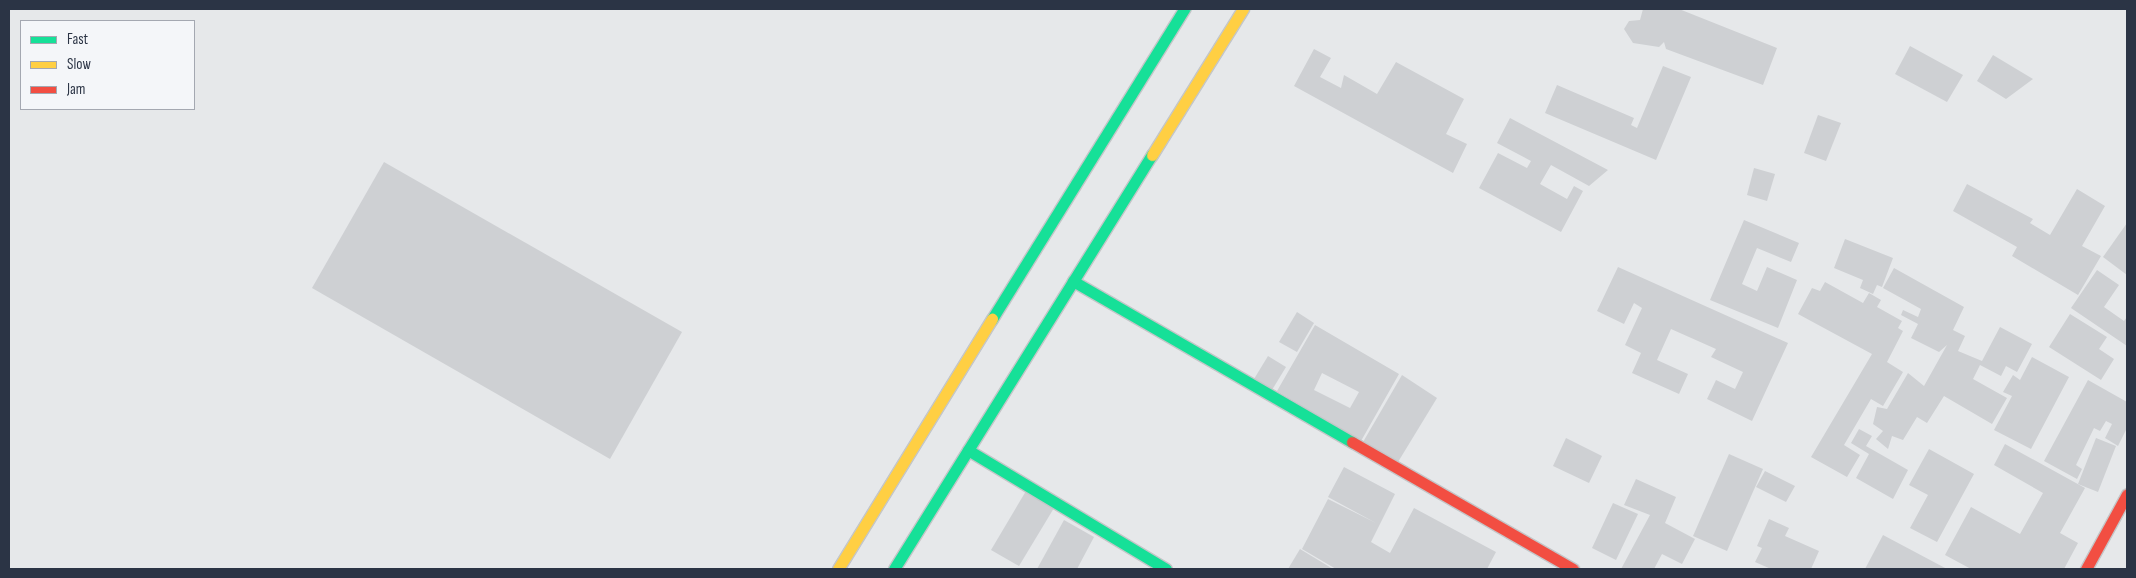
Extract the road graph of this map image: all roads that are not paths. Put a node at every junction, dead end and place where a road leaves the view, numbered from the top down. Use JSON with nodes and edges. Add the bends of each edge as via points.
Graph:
{"nodes":[{"id":1,"x":1184,"y":9,"type":"edge"},
{"id":2,"x":1243,"y":9,"type":"edge"},
{"id":3,"x":1073,"y":281,"type":"junction"},
{"id":4,"x":968,"y":450,"type":"junction"},
{"id":5,"x":2127,"y":494,"type":"edge"},
{"id":6,"x":838,"y":569,"type":"edge"},
{"id":7,"x":894,"y":569,"type":"edge"},
{"id":8,"x":1166,"y":569,"type":"edge"},
{"id":9,"x":1574,"y":569,"type":"edge"},
{"id":10,"x":2086,"y":569,"type":"edge"}],
"edges":[{"from":1,"to":6,"type":"main road"},
{"from":2,"to":3,"type":"main road"},
{"from":3,"to":4,"type":"main road"},
{"from":3,"to":9,"type":"main road"},
{"from":4,"to":7,"type":"main road"},
{"from":4,"to":8,"type":"main road"},
{"from":5,"to":10,"type":"main road"}]}
